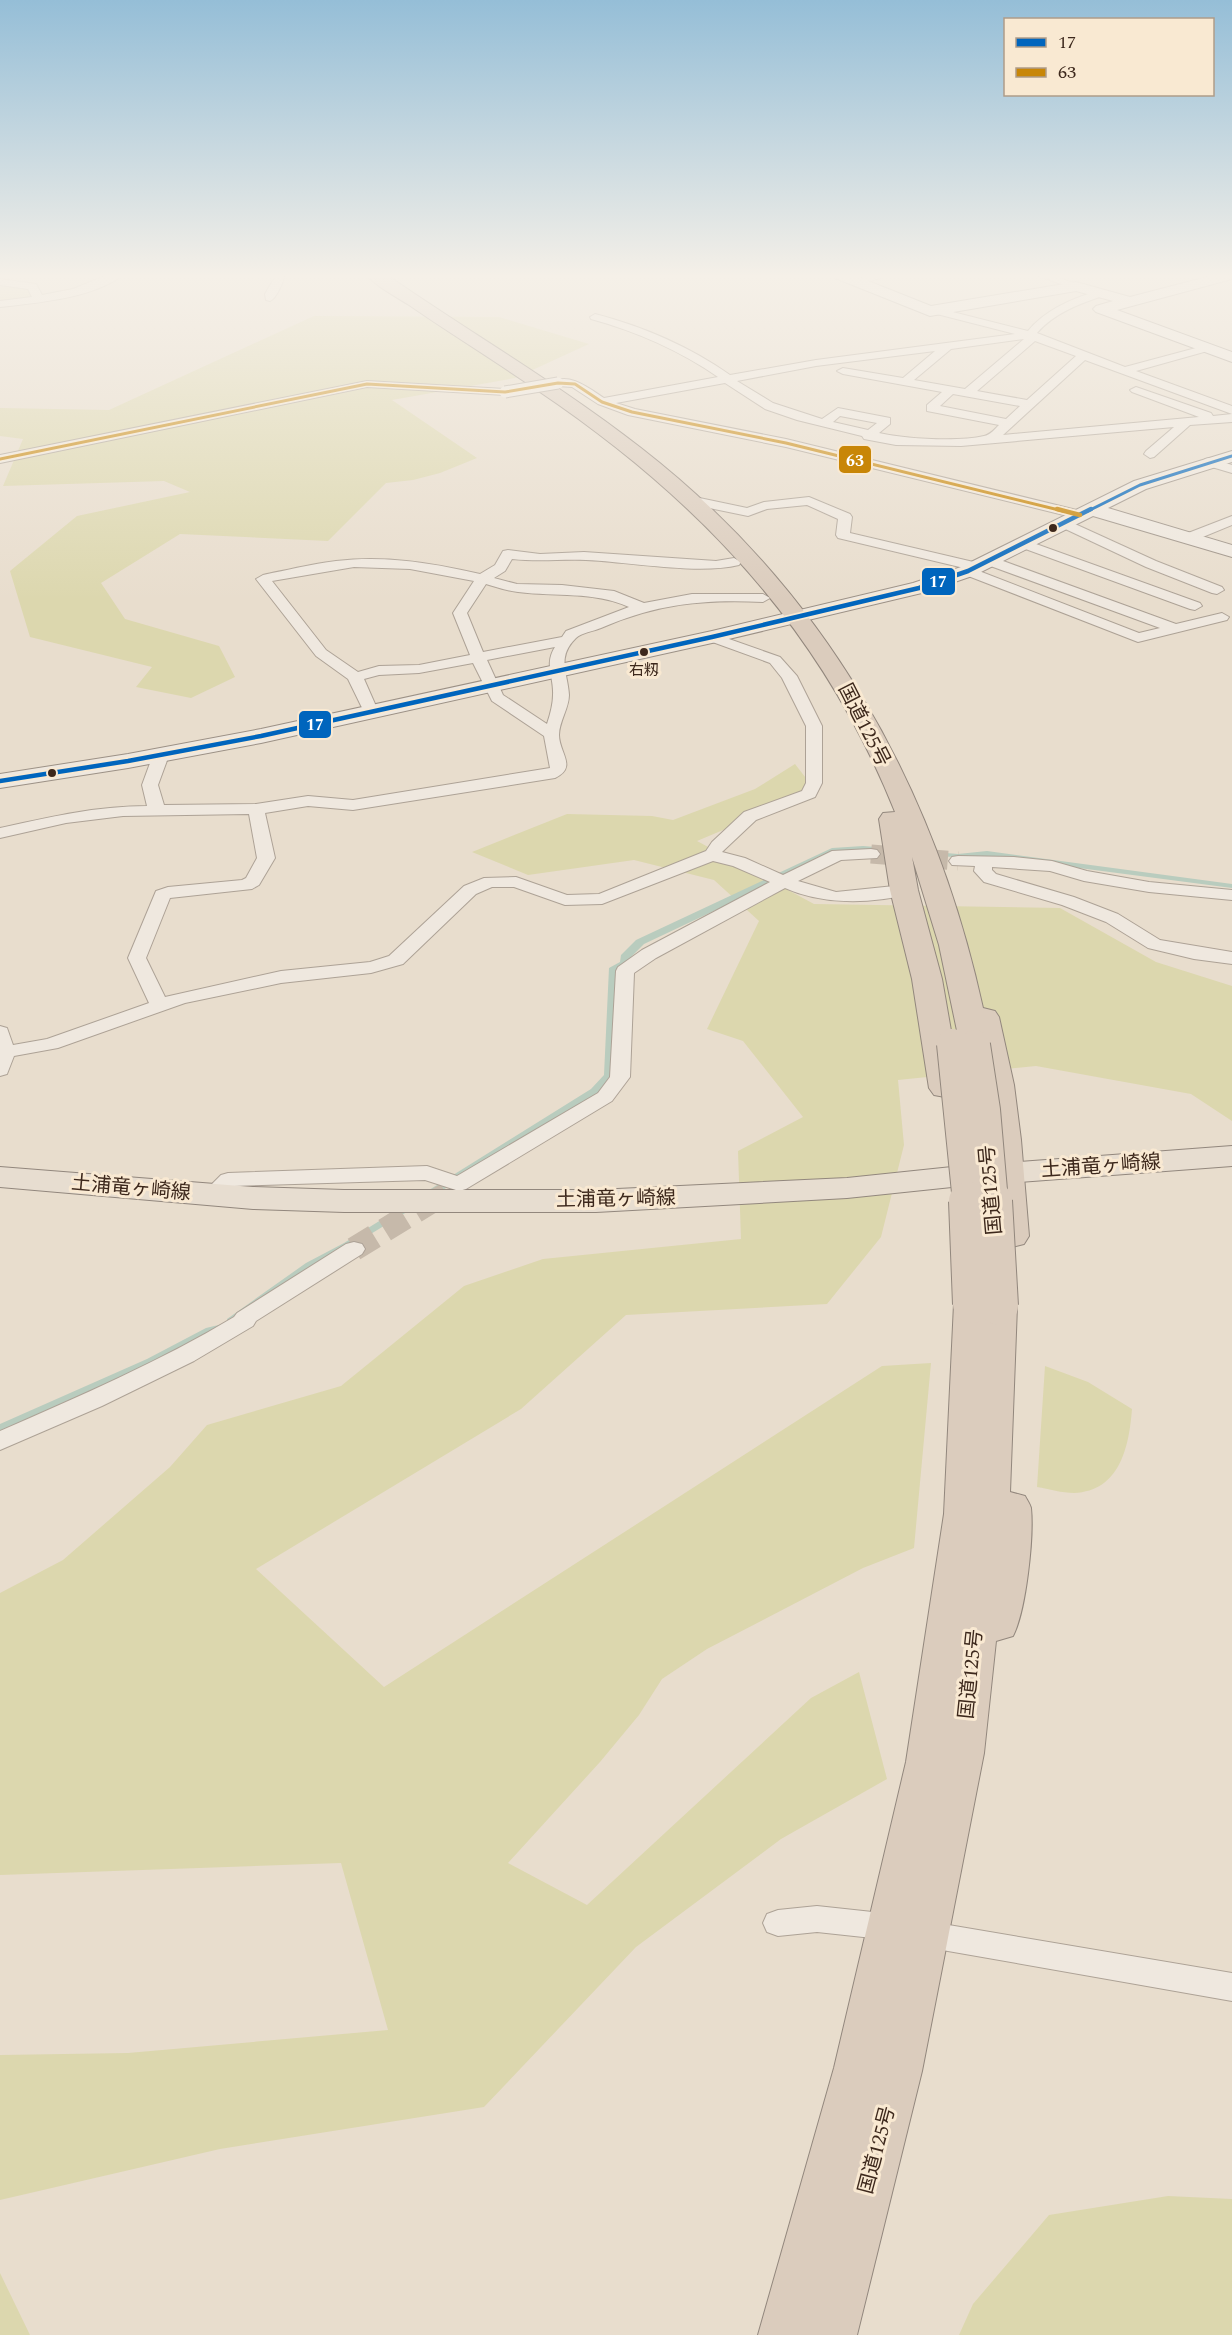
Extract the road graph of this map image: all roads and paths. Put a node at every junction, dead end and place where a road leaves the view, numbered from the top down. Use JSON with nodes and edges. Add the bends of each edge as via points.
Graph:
{"nodes":[{"id":1,"x":521,"y":382,"type":"edge"},
{"id":2,"x":536,"y":382,"type":"edge"},
{"id":3,"x":719,"y":382,"type":"edge"},
{"id":4,"x":734,"y":382,"type":"edge"},
{"id":5,"x":905,"y":382,"type":"edge"},
{"id":6,"x":980,"y":382,"type":"edge"},
{"id":7,"x":1054,"y":382,"type":"edge"},
{"id":8,"x":1157,"y":382,"type":"edge"},
{"id":9,"x":951,"y":390,"type":"junction"},
{"id":10,"x":1136,"y":390,"type":"dead end"},
{"id":11,"x":968,"y":393,"type":"junction"},
{"id":12,"x":602,"y":402,"type":"junction"},
{"id":13,"x":1029,"y":404,"type":"junction"},
{"id":14,"x":1232,"y":410,"type":"edge"},
{"id":15,"x":1232,"y":418,"type":"edge"},
{"id":16,"x":1213,"y":419,"type":"junction"},
{"id":17,"x":1189,"y":420,"type":"junction"},
{"id":18,"x":824,"y":423,"type":"junction"},
{"id":19,"x":1008,"y":423,"type":"junction"},
{"id":20,"x":868,"y":436,"type":"junction"},
{"id":21,"x":992,"y":438,"type":"junction"},
{"id":22,"x":916,"y":443,"type":"junction"},
{"id":23,"x":1150,"y":454,"type":"dead end"},
{"id":24,"x":1232,"y":456,"type":"edge"},
{"id":25,"x":0,"y":459,"type":"edge"},
{"id":26,"x":1209,"y":462,"type":"junction"},
{"id":27,"x":884,"y":468,"type":"junction"},
{"id":28,"x":1232,"y":469,"type":"edge"},
{"id":29,"x":690,"y":501,"type":"junction"},
{"id":30,"x":1078,"y":516,"type":"junction"},
{"id":31,"x":1232,"y":520,"type":"edge"},
{"id":32,"x":1188,"y":538,"type":"junction"},
{"id":33,"x":1025,"y":544,"type":"junction"},
{"id":34,"x":1232,"y":551,"type":"edge"},
{"id":35,"x":734,"y":562,"type":"junction"},
{"id":36,"x":1151,"y":564,"type":"junction"},
{"id":37,"x":978,"y":566,"type":"junction"},
{"id":38,"x":1118,"y":578,"type":"junction"},
{"id":39,"x":483,"y":579,"type":"junction"},
{"id":40,"x":1217,"y":590,"type":"dead end"},
{"id":41,"x":1081,"y":594,"type":"junction"},
{"id":42,"x":763,"y":598,"type":"junction"},
{"id":43,"x":1048,"y":604,"type":"junction"},
{"id":44,"x":1195,"y":606,"type":"dead end"},
{"id":45,"x":642,"y":608,"type":"junction"},
{"id":46,"x":1222,"y":617,"type":"dead end"},
{"id":47,"x":789,"y":619,"type":"junction"},
{"id":48,"x":1175,"y":629,"type":"junction"},
{"id":49,"x":712,"y":637,"type":"junction"},
{"id":50,"x":567,"y":640,"type":"junction"},
{"id":51,"x":478,"y":656,"type":"junction"},
{"id":52,"x":556,"y":671,"type":"junction"},
{"id":53,"x":355,"y":677,"type":"junction"},
{"id":54,"x":490,"y":686,"type":"junction"},
{"id":55,"x":371,"y":713,"type":"junction"},
{"id":56,"x":551,"y":734,"type":"junction"},
{"id":57,"x":162,"y":755,"type":"junction"},
{"id":58,"x":0,"y":781,"type":"edge"},
{"id":59,"x":256,"y":809,"type":"junction"},
{"id":60,"x":157,"y":810,"type":"junction"},
{"id":61,"x":900,"y":819,"type":"junction"},
{"id":62,"x":0,"y":833,"type":"edge"},
{"id":63,"x":712,"y":855,"type":"junction"},
{"id":64,"x":871,"y":855,"type":"tunnel mouth"},
{"id":65,"x":958,"y":861,"type":"tunnel mouth"},
{"id":66,"x":984,"y":861,"type":"junction"},
{"id":67,"x":784,"y":882,"type":"junction"},
{"id":68,"x":904,"y":890,"type":"junction"},
{"id":69,"x":1232,"y":895,"type":"edge"},
{"id":70,"x":1232,"y":958,"type":"edge"},
{"id":71,"x":160,"y":1005,"type":"junction"},
{"id":72,"x":0,"y":1032,"type":"edge"},
{"id":73,"x":2,"y":1059,"type":"edge"},
{"id":74,"x":1229,"y":1159,"type":"edge"},
{"id":75,"x":0,"y":1177,"type":"edge"},
{"id":76,"x":1008,"y":1183,"type":"junction"},
{"id":77,"x":953,"y":1188,"type":"junction"},
{"id":78,"x":212,"y":1195,"type":"junction"},
{"id":79,"x":0,"y":1197,"type":"edge"},
{"id":80,"x":354,"y":1250,"type":"tunnel mouth"},
{"id":81,"x":0,"y":1441,"type":"edge"},
{"id":82,"x":945,"y":1758,"type":"junction"},
{"id":83,"x":778,"y":1923,"type":"dead end"},
{"id":84,"x":908,"y":1931,"type":"junction"},
{"id":85,"x":1232,"y":1987,"type":"edge"},
{"id":86,"x":786,"y":2335,"type":"edge"},
{"id":87,"x":829,"y":2335,"type":"edge"}],
"edges":[{"from":1,"to":35,"type":"highway","name":"国道125号","via":[[591,429],[671,496]]},
{"from":2,"to":29,"type":"highway","name":"国道125号","via":[[603,427]]},
{"from":3,"to":12,"type":"street"},
{"from":4,"to":18,"type":"street","via":[[770,406]]},
{"from":5,"to":9,"type":"street"},
{"from":6,"to":11,"type":"street"},
{"from":7,"to":13,"type":"street"},
{"from":8,"to":14,"type":"street"},
{"from":9,"to":11,"type":"street"},
{"from":9,"to":19,"type":"street","via":[[931,408]]},
{"from":10,"to":16,"type":"street"},
{"from":11,"to":13,"type":"street"},
{"from":12,"to":25,"type":"street","bridge":true,"via":[[575,384],[505,392],[367,384]]},
{"from":12,"to":27,"type":"street"},
{"from":13,"to":19,"type":"street"},
{"from":15,"to":16,"type":"street"},
{"from":16,"to":17,"type":"street"},
{"from":17,"to":21,"type":"street"},
{"from":17,"to":23,"type":"street"},
{"from":18,"to":20,"type":"street"},
{"from":18,"to":20,"type":"street","via":[[838,412],[886,421]]},
{"from":19,"to":21,"type":"street"},
{"from":20,"to":22,"type":"street"},
{"from":21,"to":22,"type":"street"},
{"from":22,"to":27,"type":"street"},
{"from":24,"to":26,"type":"street"},
{"from":26,"to":28,"type":"street"},
{"from":26,"to":30,"type":"street","via":[[1151,481]]},
{"from":27,"to":30,"type":"street"},
{"from":29,"to":37,"type":"street","via":[[748,512],[809,501],[845,517],[843,535]]},
{"from":29,"to":47,"type":"highway","name":"国道125号","via":[[752,560]]},
{"from":30,"to":32,"type":"street"},
{"from":30,"to":33,"type":"street"},
{"from":30,"to":36,"type":"street"},
{"from":31,"to":32,"type":"street"},
{"from":32,"to":34,"type":"street"},
{"from":33,"to":37,"type":"street"},
{"from":33,"to":38,"type":"street"},
{"from":35,"to":39,"type":"street","via":[[716,565],[508,554],[500,568]]},
{"from":35,"to":42,"type":"highway","name":"国道125号"},
{"from":36,"to":38,"type":"street"},
{"from":36,"to":40,"type":"street"},
{"from":37,"to":41,"type":"street"},
{"from":37,"to":43,"type":"street"},
{"from":37,"to":47,"type":"street","via":[[892,595]]},
{"from":38,"to":41,"type":"street"},
{"from":38,"to":44,"type":"street"},
{"from":39,"to":45,"type":"street","via":[[517,588],[614,595]]},
{"from":39,"to":51,"type":"street","via":[[460,613]]},
{"from":39,"to":53,"type":"street","via":[[437,568],[394,564],[337,565],[263,579],[321,653]]},
{"from":41,"to":43,"type":"street"},
{"from":41,"to":48,"type":"street"},
{"from":42,"to":45,"type":"street","via":[[714,595]]},
{"from":42,"to":47,"type":"highway","name":"国道125号"},
{"from":43,"to":48,"type":"street","via":[[1138,638]]},
{"from":45,"to":50,"type":"street","via":[[571,634]]},
{"from":46,"to":48,"type":"street"},
{"from":47,"to":49,"type":"street"},
{"from":47,"to":61,"type":"highway","name":"国道125号"},
{"from":49,"to":52,"type":"street"},
{"from":49,"to":63,"type":"street","via":[[775,660],[789,676],[814,726],[814,783],[809,794],[750,816]]},
{"from":50,"to":51,"type":"street"},
{"from":50,"to":52,"type":"street","via":[[558,654]]},
{"from":51,"to":53,"type":"street"},
{"from":51,"to":54,"type":"street"},
{"from":52,"to":54,"type":"street"},
{"from":52,"to":56,"type":"street","via":[[561,694]]},
{"from":53,"to":55,"type":"street"},
{"from":54,"to":55,"type":"street"},
{"from":54,"to":56,"type":"street","via":[[497,698]]},
{"from":55,"to":57,"type":"street"},
{"from":56,"to":59,"type":"street","via":[[559,765],[549,775],[353,805],[308,801]]},
{"from":57,"to":58,"type":"street"},
{"from":57,"to":60,"type":"street","via":[[150,785]]},
{"from":59,"to":60,"type":"street"},
{"from":59,"to":71,"type":"street","via":[[266,858],[253,881],[237,888],[162,895],[137,958]]},
{"from":60,"to":62,"type":"street","via":[[66,818]]},
{"from":61,"to":68,"type":"highway"},
{"from":61,"to":76,"type":"highway","via":[[946,882],[963,926],[998,1085]]},
{"from":61,"to":82,"type":"highway","name":"国道125号","bridge":true,"via":[[963,1044],[982,1085],[995,1219],[964,1514]]},
{"from":63,"to":67,"type":"street"},
{"from":63,"to":71,"type":"street","via":[[602,898],[580,901],[566,900],[516,882],[490,882],[470,890],[396,960],[371,967],[245,983]]},
{"from":64,"to":67,"type":"street","via":[[838,855]]},
{"from":65,"to":66,"type":"street"},
{"from":66,"to":69,"type":"street","via":[[1052,866],[1084,876],[1149,887]]},
{"from":66,"to":70,"type":"street","via":[[983,871],[990,878],[1112,918],[1154,944]]},
{"from":67,"to":68,"type":"street","via":[[836,897]]},
{"from":67,"to":78,"type":"street","via":[[649,954],[625,971],[620,1077],[605,1096],[459,1184],[427,1173],[228,1180]]},
{"from":68,"to":77,"type":"highway","via":[[927,979],[947,1099]]},
{"from":71,"to":73,"type":"street"},
{"from":72,"to":73,"type":"street"},
{"from":74,"to":76,"type":"main road","name":"土浦竜ヶ崎線"},
{"from":75,"to":78,"type":"main road","name":"土浦竜ヶ崎線"},
{"from":76,"to":77,"type":"main road","name":"土浦竜ヶ崎線"},
{"from":76,"to":82,"type":"highway","via":[[1016,1296],[1017,1398],[1008,1563],[993,1660]]},
{"from":77,"to":78,"type":"main road","name":"土浦竜ヶ崎線","via":[[596,1200],[344,1202]]},
{"from":77,"to":79,"type":"main road","name":"土浦竜ヶ崎線","via":[[756,1213],[597,1220],[215,1214]]},
{"from":77,"to":82,"type":"highway","via":[[957,1301],[952,1395],[939,1554],[924,1650]]},
{"from":80,"to":81,"type":"street","via":[[216,1340]]},
{"from":82,"to":84,"type":"highway","name":"国道125号"},
{"from":83,"to":84,"type":"street","via":[[817,1919]]},
{"from":84,"to":85,"type":"street"},
{"from":84,"to":86,"type":"highway","name":"国道125号","via":[[859,2068]]},
{"from":84,"to":87,"type":"highway","name":"国道125号","via":[[897,2072]]}]}
